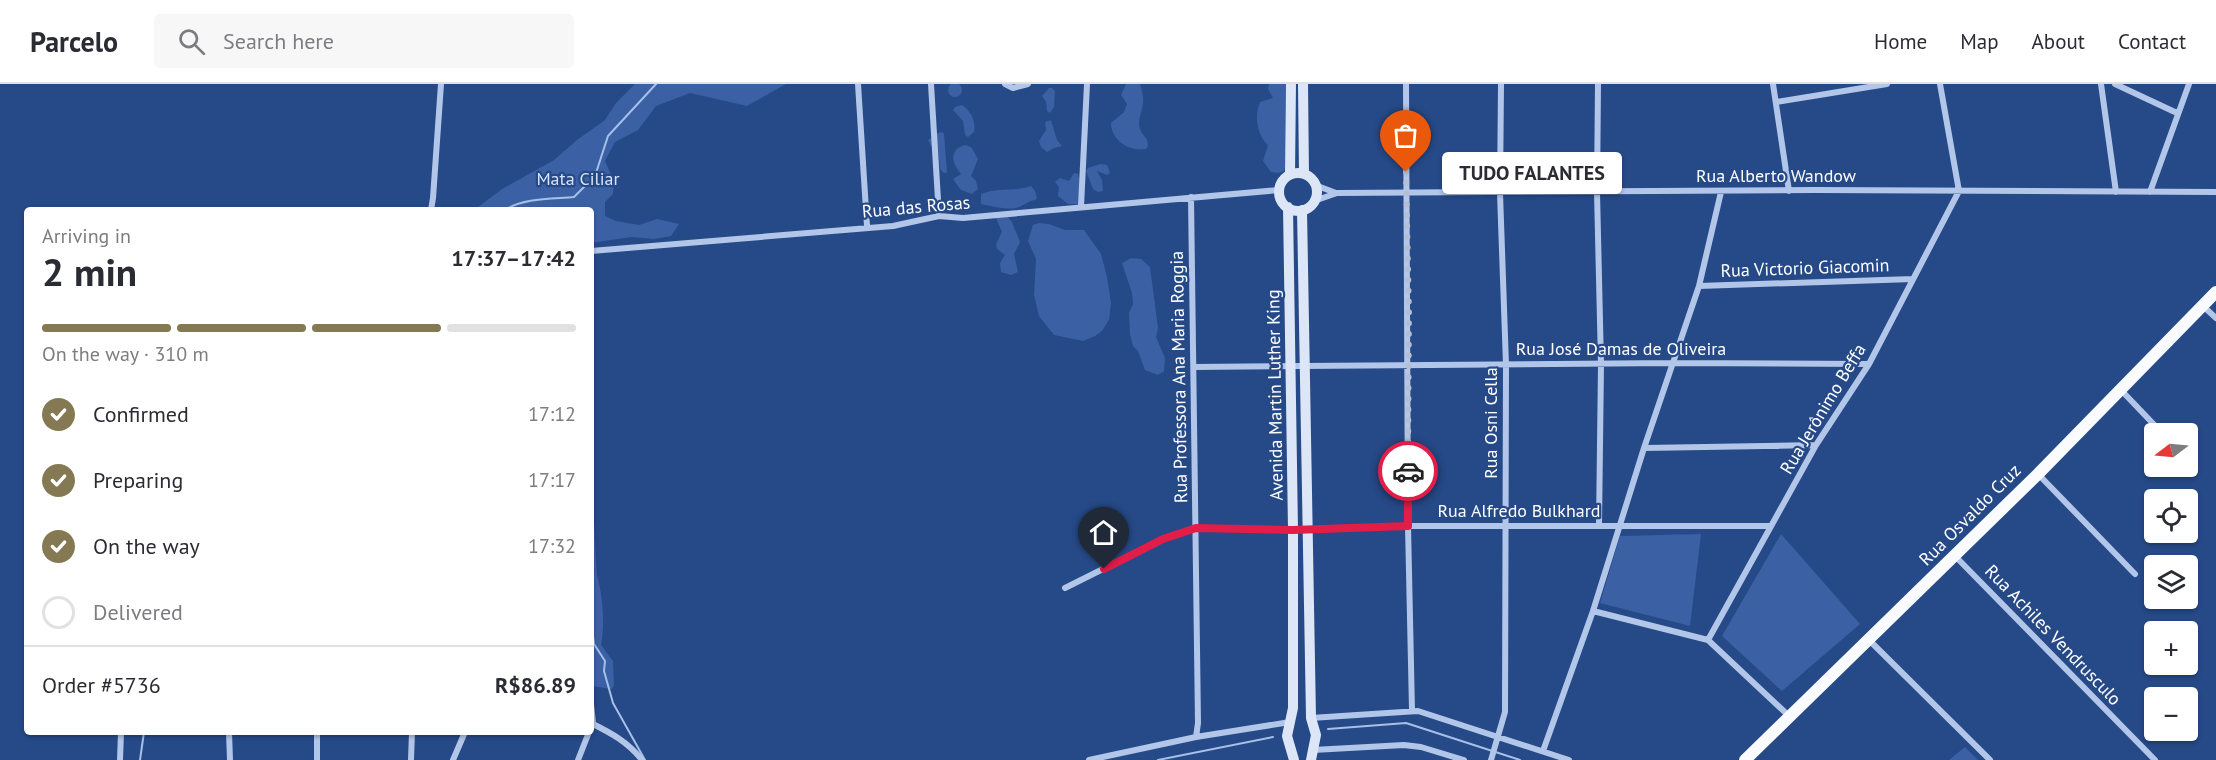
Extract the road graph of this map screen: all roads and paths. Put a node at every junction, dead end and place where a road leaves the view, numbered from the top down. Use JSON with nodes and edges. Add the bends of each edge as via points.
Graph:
{"nodes":[{"id":1,"x":441,"y":84,"type":"edge"},
{"id":2,"x":858,"y":84,"type":"edge"},
{"id":3,"x":931,"y":84,"type":"edge"},
{"id":4,"x":1005,"y":84,"type":"edge"},
{"id":5,"x":1028,"y":84,"type":"edge"},
{"id":6,"x":1087,"y":84,"type":"edge"},
{"id":7,"x":1292,"y":84,"type":"edge"},
{"id":8,"x":1304,"y":84,"type":"edge"},
{"id":9,"x":1406,"y":84,"type":"edge"},
{"id":10,"x":1501,"y":84,"type":"edge"},
{"id":11,"x":1598,"y":84,"type":"edge"},
{"id":12,"x":1773,"y":84,"type":"edge"},
{"id":13,"x":1887,"y":84,"type":"edge"},
{"id":14,"x":1940,"y":84,"type":"edge"},
{"id":15,"x":2101,"y":84,"type":"edge"},
{"id":16,"x":2115,"y":84,"type":"edge"},
{"id":17,"x":2189,"y":84,"type":"edge"},
{"id":18,"x":1859,"y":86,"type":"edge"},
{"id":19,"x":1776,"y":102,"type":"junction"},
{"id":20,"x":2177,"y":113,"type":"junction"},
{"id":21,"x":1290,"y":174,"type":"junction"},
{"id":22,"x":1304,"y":174,"type":"junction"},
{"id":23,"x":1315,"y":185,"type":"junction"},
{"id":24,"x":1279,"y":190,"type":"junction"},
{"id":25,"x":1789,"y":190,"type":"junction"},
{"id":26,"x":1959,"y":191,"type":"junction"},
{"id":27,"x":1597,"y":192,"type":"junction"},
{"id":28,"x":1721,"y":192,"type":"junction"},
{"id":29,"x":2116,"y":192,"type":"junction"},
{"id":30,"x":2150,"y":192,"type":"junction"},
{"id":31,"x":2216,"y":192,"type":"edge"},
{"id":32,"x":1337,"y":193,"type":"junction"},
{"id":33,"x":1500,"y":193,"type":"junction"},
{"id":34,"x":1406,"y":194,"type":"junction"},
{"id":35,"x":1191,"y":197,"type":"junction"},
{"id":36,"x":1314,"y":201,"type":"junction"},
{"id":37,"x":1082,"y":206,"type":"junction"},
{"id":38,"x":432,"y":207,"type":"edge"},
{"id":39,"x":1288,"y":207,"type":"junction"},
{"id":40,"x":1302,"y":210,"type":"junction"},
{"id":41,"x":939,"y":216,"type":"junction"},
{"id":42,"x":867,"y":226,"type":"junction"},
{"id":43,"x":594,"y":250,"type":"edge"},
{"id":44,"x":1913,"y":279,"type":"junction"},
{"id":45,"x":1699,"y":286,"type":"junction"},
{"id":46,"x":2216,"y":292,"type":"edge"},
{"id":47,"x":2203,"y":305,"type":"junction"},
{"id":48,"x":2216,"y":318,"type":"edge"},
{"id":49,"x":1672,"y":363,"type":"junction"},
{"id":50,"x":1506,"y":364,"type":"junction"},
{"id":51,"x":1601,"y":364,"type":"junction"},
{"id":52,"x":1869,"y":364,"type":"junction"},
{"id":53,"x":1408,"y":365,"type":"junction"},
{"id":54,"x":1194,"y":367,"type":"junction"},
{"id":55,"x":1290,"y":367,"type":"junction"},
{"id":56,"x":1304,"y":367,"type":"junction"},
{"id":57,"x":2120,"y":389,"type":"junction"},
{"id":58,"x":2152,"y":423,"type":"edge"},
{"id":59,"x":1816,"y":445,"type":"junction"},
{"id":60,"x":1644,"y":448,"type":"junction"},
{"id":61,"x":2038,"y":474,"type":"junction"},
{"id":62,"x":1408,"y":526,"type":"junction"},
{"id":63,"x":1599,"y":526,"type":"junction"},
{"id":64,"x":1619,"y":526,"type":"junction"},
{"id":65,"x":1771,"y":526,"type":"junction"},
{"id":66,"x":1506,"y":527,"type":"junction"},
{"id":67,"x":1196,"y":528,"type":"junction"},
{"id":68,"x":1307,"y":529,"type":"junction"},
{"id":69,"x":1293,"y":530,"type":"junction"},
{"id":70,"x":1955,"y":556,"type":"junction"},
{"id":71,"x":2135,"y":574,"type":"dead end"},
{"id":72,"x":1065,"y":588,"type":"dead end"},
{"id":73,"x":1593,"y":611,"type":"junction"},
{"id":74,"x":1293,"y":630,"type":"junction"},
{"id":75,"x":1309,"y":630,"type":"junction"},
{"id":76,"x":1868,"y":639,"type":"junction"},
{"id":77,"x":1708,"y":640,"type":"junction"},
{"id":78,"x":1412,"y":710,"type":"junction"},
{"id":79,"x":1789,"y":716,"type":"junction"},
{"id":80,"x":1311,"y":718,"type":"junction"},
{"id":81,"x":1290,"y":722,"type":"junction"},
{"id":82,"x":594,"y":728,"type":"edge"},
{"id":83,"x":121,"y":735,"type":"edge"},
{"id":84,"x":228,"y":735,"type":"edge"},
{"id":85,"x":316,"y":735,"type":"edge"},
{"id":86,"x":412,"y":735,"type":"edge"},
{"id":87,"x":464,"y":735,"type":"edge"},
{"id":88,"x":588,"y":735,"type":"edge"},
{"id":89,"x":1197,"y":737,"type":"junction"},
{"id":90,"x":1498,"y":739,"type":"junction"},
{"id":91,"x":1543,"y":751,"type":"junction"},
{"id":92,"x":1293,"y":755,"type":"edge"},
{"id":93,"x":1312,"y":755,"type":"edge"},
{"id":94,"x":1491,"y":759,"type":"edge"},
{"id":95,"x":120,"y":760,"type":"edge"},
{"id":96,"x":230,"y":760,"type":"edge"},
{"id":97,"x":317,"y":760,"type":"edge"},
{"id":98,"x":411,"y":760,"type":"edge"},
{"id":99,"x":453,"y":760,"type":"edge"},
{"id":100,"x":578,"y":760,"type":"edge"},
{"id":101,"x":642,"y":760,"type":"edge"},
{"id":102,"x":1089,"y":760,"type":"edge"},
{"id":103,"x":1464,"y":760,"type":"edge"},
{"id":104,"x":1569,"y":760,"type":"edge"},
{"id":105,"x":1745,"y":760,"type":"edge"},
{"id":106,"x":1990,"y":760,"type":"edge"},
{"id":107,"x":2155,"y":760,"type":"edge"}],
"edges":[{"from":1,"to":38,"type":"street"},
{"from":2,"to":42,"type":"street"},
{"from":3,"to":41,"type":"street"},
{"from":4,"to":5,"type":"street","via":[[1013,88]]},
{"from":6,"to":37,"type":"street"},
{"from":7,"to":21,"type":"main road"},
{"from":8,"to":22,"type":"main road"},
{"from":9,"to":34,"type":"street"},
{"from":10,"to":33,"type":"street","name":"Rua Osni Cella"},
{"from":11,"to":27,"type":"street"},
{"from":12,"to":19,"type":"street"},
{"from":13,"to":18,"type":"street"},
{"from":14,"to":26,"type":"street"},
{"from":15,"to":29,"type":"street"},
{"from":16,"to":20,"type":"street"},
{"from":17,"to":20,"type":"street"},
{"from":18,"to":19,"type":"street"},
{"from":19,"to":25,"type":"street"},
{"from":20,"to":30,"type":"street"},
{"from":21,"to":22,"type":"main road"},
{"from":21,"to":24,"type":"main road"},
{"from":22,"to":23,"type":"main road"},
{"from":23,"to":32,"type":"street","name":"Rua Alberto Wandow"},
{"from":23,"to":36,"type":"main road"},
{"from":24,"to":35,"type":"street","name":"Rua das Rosas"},
{"from":24,"to":39,"type":"main road"},
{"from":25,"to":26,"type":"street","name":"Rua Alberto Wandow"},
{"from":25,"to":28,"type":"street","name":"Rua Alberto Wandow"},
{"from":26,"to":29,"type":"street","name":"Rua Alberto Wandow"},
{"from":26,"to":44,"type":"street","name":"Rua Jerônimo Beffa"},
{"from":27,"to":28,"type":"street","name":"Rua Alberto Wandow"},
{"from":27,"to":33,"type":"street","name":"Rua Alberto Wandow"},
{"from":27,"to":51,"type":"street"},
{"from":28,"to":45,"type":"street"},
{"from":29,"to":30,"type":"street","name":"Rua Alberto Wandow"},
{"from":30,"to":31,"type":"street","name":"Rua Alberto Wandow"},
{"from":32,"to":34,"type":"street","name":"Rua Alberto Wandow"},
{"from":32,"to":36,"type":"street","name":"Rua Alberto Wandow"},
{"from":33,"to":34,"type":"street","name":"Rua Alberto Wandow"},
{"from":33,"to":50,"type":"street","name":"Rua Osni Cella"},
{"from":34,"to":53,"type":"street"},
{"from":35,"to":37,"type":"street","name":"Rua das Rosas"},
{"from":35,"to":54,"type":"street","name":"Rua Professora Ana Maria Roggia"},
{"from":36,"to":40,"type":"main road"},
{"from":37,"to":41,"type":"street","name":"Rua das Rosas","via":[[963,218]]},
{"from":39,"to":40,"type":"main road"},
{"from":39,"to":55,"type":"main road","name":"Avenida Martin Luther King"},
{"from":40,"to":56,"type":"main road","name":"Avenida Martin Luther King"},
{"from":41,"to":42,"type":"street","name":"Rua das Rosas","via":[[902,225]]},
{"from":42,"to":43,"type":"street","name":"Rua das Rosas"},
{"from":44,"to":45,"type":"street","name":"Rua Victorio Giacomin"},
{"from":44,"to":52,"type":"street","name":"Rua Jerônimo Beffa"},
{"from":45,"to":49,"type":"street"},
{"from":46,"to":47,"type":"highway","name":"Rua Osvaldo Cruz"},
{"from":47,"to":48,"type":"street"},
{"from":47,"to":57,"type":"highway","name":"Rua Osvaldo Cruz"},
{"from":49,"to":51,"type":"street","name":"Rua José Damas de Oliveira"},
{"from":49,"to":52,"type":"street","name":"Rua José Damas de Oliveira"},
{"from":49,"to":60,"type":"street"},
{"from":50,"to":51,"type":"street","name":"Rua José Damas de Oliveira"},
{"from":50,"to":53,"type":"street","name":"Rua José Damas de Oliveira"},
{"from":50,"to":66,"type":"street","name":"Rua Osni Cella"},
{"from":51,"to":63,"type":"street"},
{"from":52,"to":59,"type":"street","name":"Rua Jerônimo Beffa"},
{"from":53,"to":56,"type":"street","name":"Rua José Damas de Oliveira"},
{"from":53,"to":62,"type":"street"},
{"from":54,"to":55,"type":"street","name":"Rua José Damas de Oliveira"},
{"from":54,"to":67,"type":"street","name":"Rua Professora Ana Maria Roggia"},
{"from":55,"to":56,"type":"street","name":"Rua José Damas de Oliveira"},
{"from":55,"to":69,"type":"main road","name":"Avenida Martin Luther King"},
{"from":56,"to":68,"type":"main road","name":"Avenida Martin Luther King"},
{"from":57,"to":58,"type":"street"},
{"from":57,"to":61,"type":"highway","name":"Rua Osvaldo Cruz"},
{"from":59,"to":60,"type":"street"},
{"from":59,"to":65,"type":"street","name":"Rua Jerônimo Beffa"},
{"from":60,"to":64,"type":"street"},
{"from":61,"to":70,"type":"highway","name":"Rua Osvaldo Cruz"},
{"from":61,"to":71,"type":"street"},
{"from":62,"to":66,"type":"street","name":"Rua Alfredo Bulkhard"},
{"from":62,"to":68,"type":"street","name":"Rua Alfredo Bulkhard"},
{"from":62,"to":78,"type":"street"},
{"from":63,"to":64,"type":"street","name":"Rua Alfredo Bulkhard"},
{"from":63,"to":66,"type":"street","name":"Rua Alfredo Bulkhard"},
{"from":64,"to":65,"type":"street","name":"Rua Alfredo Bulkhard"},
{"from":64,"to":73,"type":"street"},
{"from":65,"to":77,"type":"street","name":"Rua Jerônimo Beffa"},
{"from":66,"to":90,"type":"street","name":"Rua Osni Cella","via":[[1505,712]]},
{"from":67,"to":69,"type":"street","name":"Rua Alfredo Bulkhard"},
{"from":67,"to":72,"type":"street","name":"Rua Alfredo Bulkhard","via":[[1163,539]]},
{"from":67,"to":89,"type":"street","name":"Rua Professora Ana Maria Roggia"},
{"from":68,"to":69,"type":"street","name":"Rua Alfredo Bulkhard"},
{"from":68,"to":75,"type":"main road","name":"Avenida Martin Luther King"},
{"from":69,"to":74,"type":"main road","name":"Avenida Martin Luther King"},
{"from":70,"to":76,"type":"highway","name":"Rua Osvaldo Cruz"},
{"from":70,"to":107,"type":"street","name":"Rua Achiles Vendrusculo"},
{"from":73,"to":77,"type":"street"},
{"from":73,"to":91,"type":"street"},
{"from":74,"to":75,"type":"main road"},
{"from":74,"to":81,"type":"main road","name":"Avenida Martin Luther King"},
{"from":75,"to":80,"type":"main road","name":"Avenida Martin Luther King"},
{"from":76,"to":79,"type":"highway","name":"Rua Osvaldo Cruz"},
{"from":76,"to":106,"type":"street"},
{"from":77,"to":79,"type":"street"},
{"from":78,"to":80,"type":"street"},
{"from":78,"to":90,"type":"street"},
{"from":79,"to":105,"type":"highway","name":"Rua Osvaldo Cruz"},
{"from":80,"to":81,"type":"main road"},
{"from":80,"to":93,"type":"main road","name":"Avenida Martin Luther King","via":[[1316,735]]},
{"from":81,"to":89,"type":"street"},
{"from":81,"to":92,"type":"main road","name":"Avenida Martin Luther King","via":[[1287,736]]},
{"from":82,"to":101,"type":"street","via":[[633,748]]},
{"from":83,"to":95,"type":"street"},
{"from":84,"to":96,"type":"street"},
{"from":85,"to":97,"type":"street"},
{"from":86,"to":98,"type":"street"},
{"from":87,"to":99,"type":"street"},
{"from":88,"to":100,"type":"street"},
{"from":89,"to":102,"type":"street"},
{"from":90,"to":91,"type":"street"},
{"from":90,"to":94,"type":"street","name":"Rua Osni Cella"},
{"from":91,"to":104,"type":"street"},
{"from":92,"to":93,"type":"main road"},
{"from":93,"to":103,"type":"street","via":[[1404,745]]}]}
